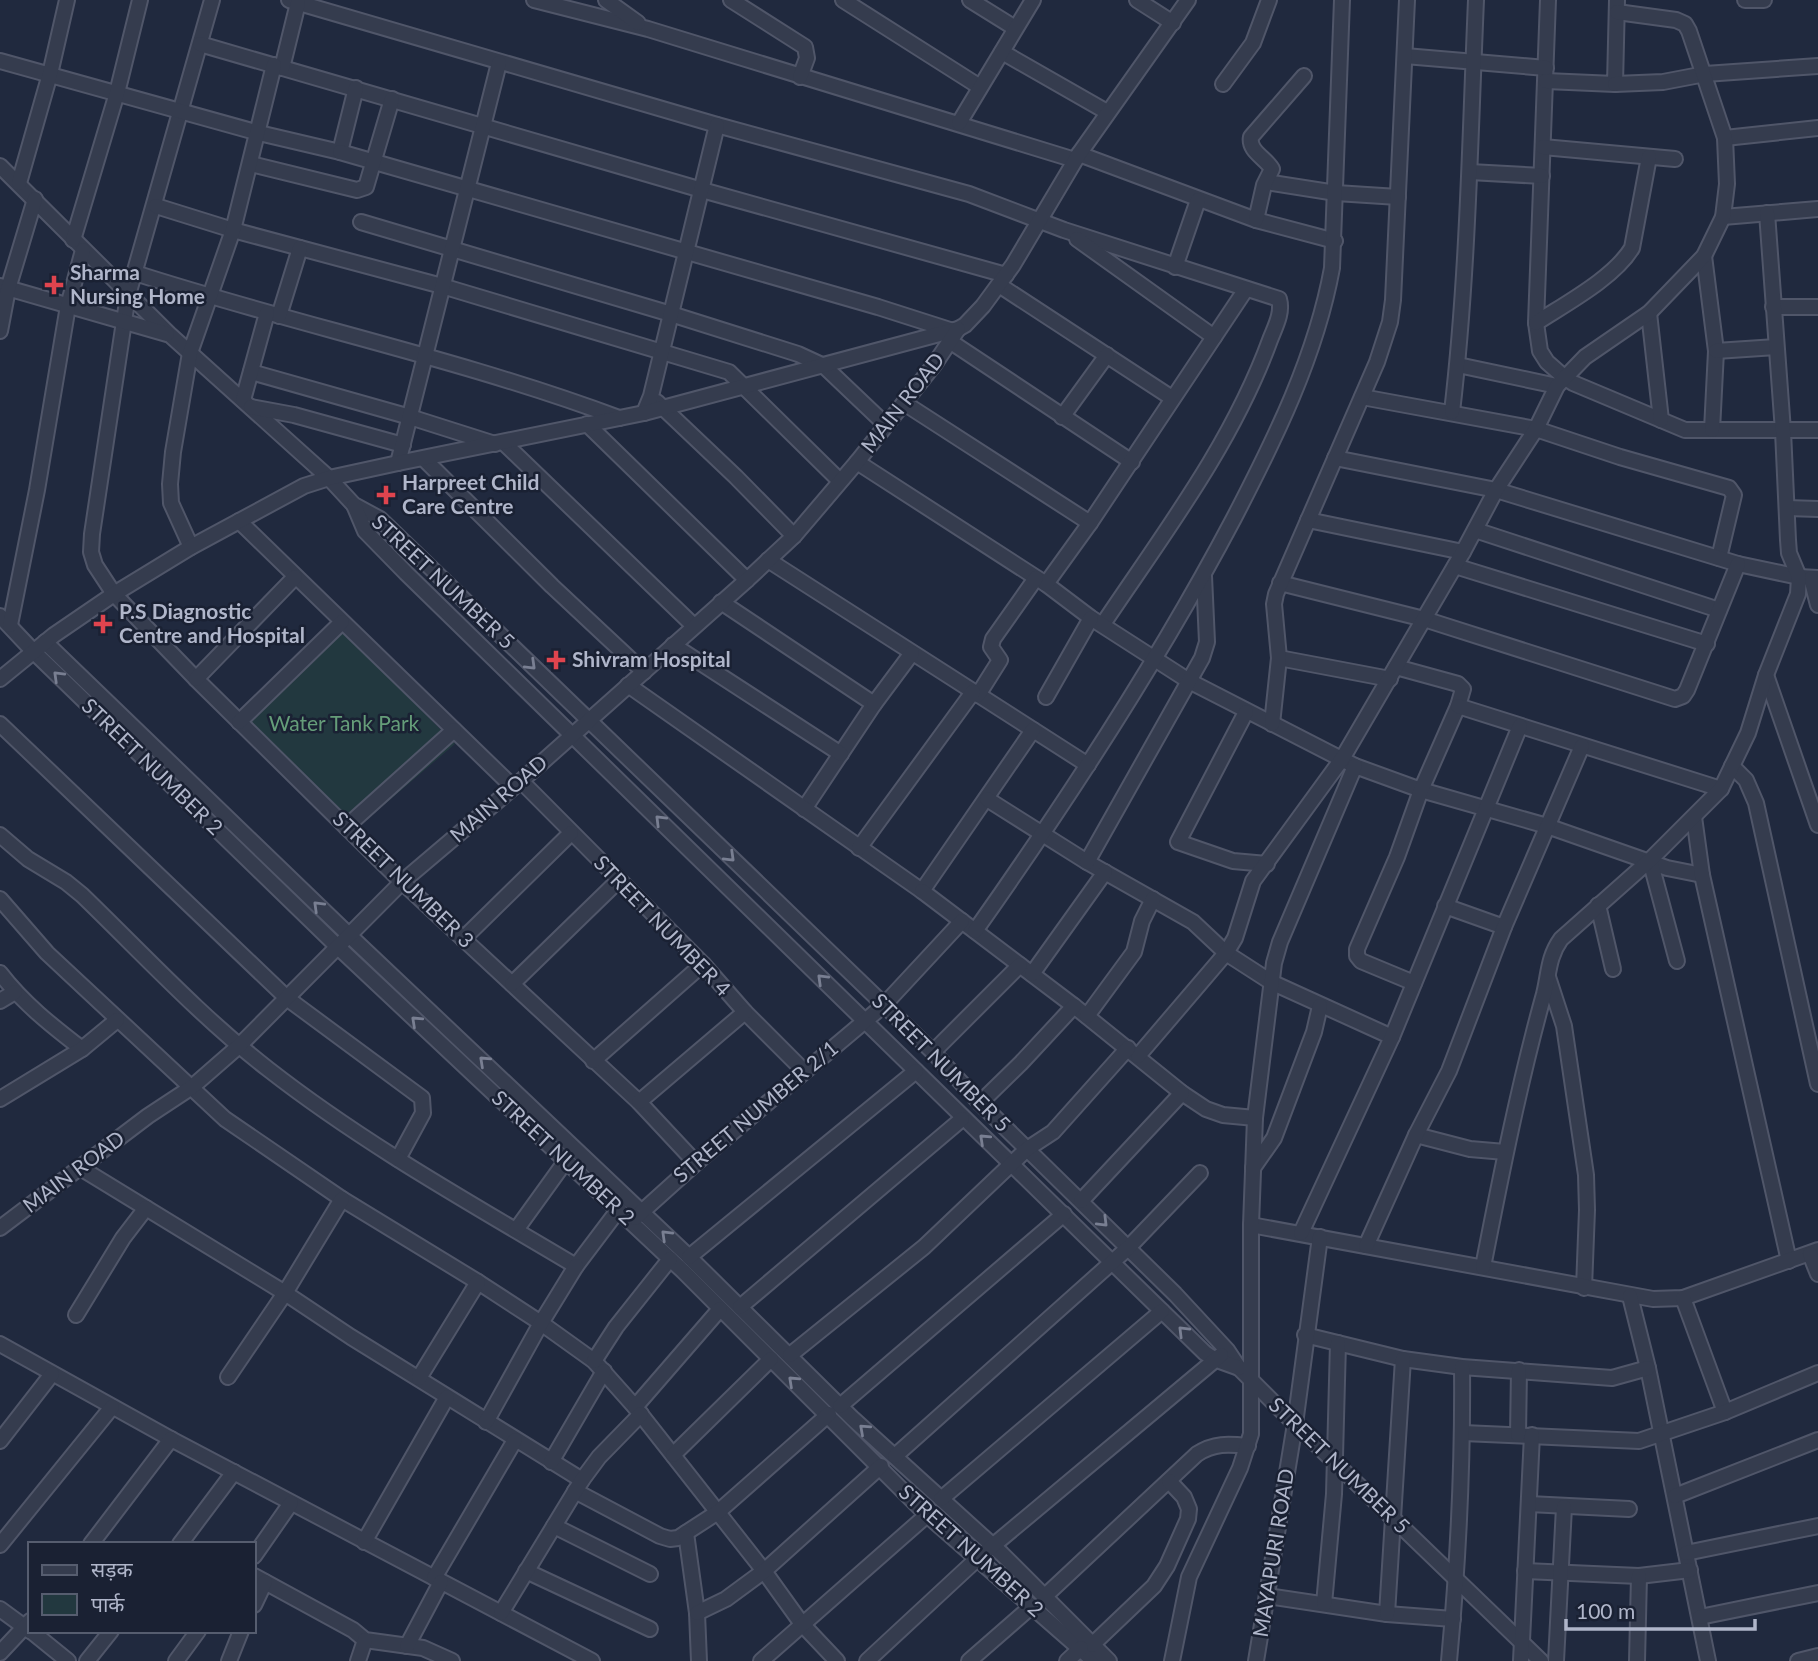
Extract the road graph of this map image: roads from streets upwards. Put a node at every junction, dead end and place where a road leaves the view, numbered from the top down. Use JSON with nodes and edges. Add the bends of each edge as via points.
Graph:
{"nodes":[{"id":1,"x":141,"y":0,"type":"edge"},
{"id":2,"x":212,"y":0,"type":"edge"},
{"id":3,"x":534,"y":0,"type":"edge"},
{"id":4,"x":606,"y":0,"type":"edge"},
{"id":5,"x":731,"y":0,"type":"edge"},
{"id":6,"x":843,"y":0,"type":"edge"},
{"id":7,"x":971,"y":0,"type":"edge"},
{"id":8,"x":1033,"y":0,"type":"edge"},
{"id":9,"x":1137,"y":0,"type":"edge"},
{"id":10,"x":1188,"y":0,"type":"edge"},
{"id":11,"x":1269,"y":0,"type":"edge"},
{"id":12,"x":1342,"y":0,"type":"edge"},
{"id":13,"x":1407,"y":0,"type":"edge"},
{"id":14,"x":1476,"y":0,"type":"edge"},
{"id":15,"x":1548,"y":0,"type":"edge"},
{"id":16,"x":1745,"y":0,"type":"edge"},
{"id":17,"x":1764,"y":0,"type":"edge"},
{"id":18,"x":61,"y":1,"type":"edge"},
{"id":19,"x":293,"y":1,"type":"edge"},
{"id":20,"x":1617,"y":6,"type":"edge"},
{"id":21,"x":1173,"y":23,"type":"junction"},
{"id":22,"x":1015,"y":28,"type":"junction"},
{"id":23,"x":648,"y":29,"type":"junction"},
{"id":24,"x":200,"y":44,"type":"junction"},
{"id":25,"x":1002,"y":52,"type":"junction"},
{"id":26,"x":1405,"y":56,"type":"junction"},
{"id":27,"x":0,"y":61,"type":"edge"},
{"id":28,"x":499,"y":62,"type":"junction"},
{"id":29,"x":1473,"y":62,"type":"junction"},
{"id":30,"x":278,"y":66,"type":"junction"},
{"id":31,"x":1818,"y":66,"type":"edge"},
{"id":32,"x":50,"y":74,"type":"junction"},
{"id":33,"x":1546,"y":74,"type":"junction"},
{"id":34,"x":1704,"y":74,"type":"junction"},
{"id":35,"x":1304,"y":76,"type":"dead end"},
{"id":36,"x":800,"y":77,"type":"junction"},
{"id":37,"x":1223,"y":84,"type":"dead end"},
{"id":38,"x":1615,"y":84,"type":"junction"},
{"id":39,"x":979,"y":87,"type":"junction"},
{"id":40,"x":356,"y":88,"type":"junction"},
{"id":41,"x":117,"y":93,"type":"junction"},
{"id":42,"x":392,"y":99,"type":"junction"},
{"id":43,"x":181,"y":112,"type":"junction"},
{"id":44,"x":1107,"y":112,"type":"junction"},
{"id":45,"x":959,"y":123,"type":"junction"},
{"id":46,"x":717,"y":125,"type":"junction"},
{"id":47,"x":484,"y":127,"type":"junction"},
{"id":48,"x":1818,"y":128,"type":"edge"},
{"id":49,"x":259,"y":133,"type":"junction"},
{"id":50,"x":1725,"y":138,"type":"junction"},
{"id":51,"x":1543,"y":147,"type":"junction"},
{"id":52,"x":340,"y":152,"type":"junction"},
{"id":53,"x":1077,"y":157,"type":"junction"},
{"id":54,"x":1649,"y":157,"type":"junction"},
{"id":55,"x":1675,"y":159,"type":"dead end"},
{"id":56,"x":373,"y":161,"type":"junction"},
{"id":57,"x":251,"y":164,"type":"junction"},
{"id":58,"x":0,"y":166,"type":"edge"},
{"id":59,"x":1469,"y":172,"type":"junction"},
{"id":60,"x":1542,"y":176,"type":"junction"},
{"id":61,"x":1266,"y":181,"type":"junction"},
{"id":62,"x":19,"y":183,"type":"junction"},
{"id":63,"x":468,"y":188,"type":"junction"},
{"id":64,"x":702,"y":190,"type":"junction"},
{"id":65,"x":1336,"y":193,"type":"junction"},
{"id":66,"x":1398,"y":197,"type":"junction"},
{"id":67,"x":35,"y":199,"type":"junction"},
{"id":68,"x":1198,"y":200,"type":"junction"},
{"id":69,"x":156,"y":206,"type":"junction"},
{"id":70,"x":1818,"y":209,"type":"edge"},
{"id":71,"x":1767,"y":212,"type":"junction"},
{"id":72,"x":1723,"y":217,"type":"junction"},
{"id":73,"x":1040,"y":219,"type":"junction"},
{"id":74,"x":1256,"y":219,"type":"junction"},
{"id":75,"x":361,"y":222,"type":"dead end"},
{"id":76,"x":233,"y":229,"type":"junction"},
{"id":77,"x":1064,"y":230,"type":"junction"},
{"id":78,"x":1335,"y":241,"type":"junction"},
{"id":79,"x":78,"y":245,"type":"junction"},
{"id":80,"x":300,"y":248,"type":"junction"},
{"id":81,"x":453,"y":251,"type":"junction"},
{"id":82,"x":687,"y":253,"type":"junction"},
{"id":83,"x":1704,"y":256,"type":"junction"},
{"id":84,"x":1175,"y":267,"type":"junction"},
{"id":85,"x":135,"y":273,"type":"junction"},
{"id":86,"x":1003,"y":280,"type":"junction"},
{"id":87,"x":442,"y":286,"type":"junction"},
{"id":88,"x":4,"y":288,"type":"edge"},
{"id":89,"x":1246,"y":289,"type":"junction"},
{"id":90,"x":128,"y":295,"type":"junction"},
{"id":91,"x":211,"y":297,"type":"junction"},
{"id":92,"x":68,"y":306,"type":"junction"},
{"id":93,"x":1773,"y":307,"type":"junction"},
{"id":94,"x":1818,"y":307,"type":"edge"},
{"id":95,"x":1649,"y":313,"type":"junction"},
{"id":96,"x":273,"y":314,"type":"junction"},
{"id":97,"x":671,"y":314,"type":"junction"},
{"id":98,"x":124,"y":322,"type":"junction"},
{"id":99,"x":1536,"y":323,"type":"junction"},
{"id":100,"x":0,"y":331,"type":"edge"},
{"id":101,"x":169,"y":334,"type":"junction"},
{"id":102,"x":954,"y":334,"type":"junction"},
{"id":103,"x":1214,"y":337,"type":"junction"},
{"id":104,"x":1776,"y":347,"type":"junction"},
{"id":105,"x":661,"y":351,"type":"junction"},
{"id":106,"x":1716,"y":351,"type":"junction"},
{"id":107,"x":190,"y":353,"type":"junction"},
{"id":108,"x":1107,"y":355,"type":"junction"},
{"id":109,"x":425,"y":357,"type":"junction"},
{"id":110,"x":1458,"y":365,"type":"junction"},
{"id":111,"x":824,"y":366,"type":"junction"},
{"id":112,"x":251,"y":372,"type":"junction"},
{"id":113,"x":1561,"y":382,"type":"junction"},
{"id":114,"x":744,"y":387,"type":"junction"},
{"id":115,"x":651,"y":396,"type":"junction"},
{"id":116,"x":1362,"y":397,"type":"junction"},
{"id":117,"x":1172,"y":398,"type":"junction"},
{"id":118,"x":904,"y":403,"type":"junction"},
{"id":119,"x":247,"y":404,"type":"junction"},
{"id":120,"x":663,"y":408,"type":"junction"},
{"id":121,"x":1452,"y":412,"type":"junction"},
{"id":122,"x":644,"y":413,"type":"junction"},
{"id":123,"x":410,"y":416,"type":"junction"},
{"id":124,"x":1062,"y":416,"type":"junction"},
{"id":125,"x":621,"y":418,"type":"junction"},
{"id":126,"x":1661,"y":420,"type":"junction"},
{"id":127,"x":587,"y":424,"type":"junction"},
{"id":128,"x":886,"y":425,"type":"junction"},
{"id":129,"x":1536,"y":429,"type":"junction"},
{"id":130,"x":1712,"y":430,"type":"junction"},
{"id":131,"x":1818,"y":430,"type":"edge"},
{"id":132,"x":1783,"y":431,"type":"junction"},
{"id":133,"x":403,"y":444,"type":"junction"},
{"id":134,"x":500,"y":444,"type":"junction"},
{"id":135,"x":1335,"y":458,"type":"junction"},
{"id":136,"x":424,"y":459,"type":"junction"},
{"id":137,"x":1132,"y":461,"type":"junction"},
{"id":138,"x":857,"y":462,"type":"junction"},
{"id":139,"x":398,"y":463,"type":"junction"},
{"id":140,"x":329,"y":478,"type":"junction"},
{"id":141,"x":840,"y":481,"type":"junction"},
{"id":142,"x":1496,"y":490,"type":"junction"},
{"id":143,"x":355,"y":505,"type":"junction"},
{"id":144,"x":1787,"y":508,"type":"junction"},
{"id":145,"x":1818,"y":509,"type":"edge"},
{"id":146,"x":1308,"y":520,"type":"junction"},
{"id":147,"x":240,"y":521,"type":"junction"},
{"id":148,"x":1090,"y":523,"type":"junction"},
{"id":149,"x":1475,"y":530,"type":"junction"},
{"id":150,"x":794,"y":536,"type":"junction"},
{"id":151,"x":191,"y":547,"type":"junction"},
{"id":152,"x":1463,"y":552,"type":"junction"},
{"id":153,"x":1719,"y":558,"type":"junction"},
{"id":154,"x":768,"y":560,"type":"junction"},
{"id":155,"x":1738,"y":564,"type":"junction"},
{"id":156,"x":1455,"y":566,"type":"junction"},
{"id":157,"x":1204,"y":575,"type":"junction"},
{"id":158,"x":295,"y":577,"type":"junction"},
{"id":159,"x":1810,"y":578,"type":"edge"},
{"id":160,"x":747,"y":580,"type":"junction"},
{"id":161,"x":1041,"y":581,"type":"junction"},
{"id":162,"x":1280,"y":583,"type":"junction"},
{"id":163,"x":114,"y":594,"type":"junction"},
{"id":164,"x":720,"y":602,"type":"junction"},
{"id":165,"x":1818,"y":606,"type":"edge"},
{"id":166,"x":1719,"y":610,"type":"junction"},
{"id":167,"x":1424,"y":619,"type":"junction"},
{"id":168,"x":5,"y":620,"type":"edge"},
{"id":169,"x":1097,"y":621,"type":"junction"},
{"id":170,"x":342,"y":622,"type":"junction"},
{"id":171,"x":694,"y":626,"type":"junction"},
{"id":172,"x":46,"y":642,"type":"junction"},
{"id":173,"x":1707,"y":644,"type":"junction"},
{"id":174,"x":673,"y":645,"type":"junction"},
{"id":175,"x":34,"y":652,"type":"junction"},
{"id":176,"x":912,"y":653,"type":"junction"},
{"id":177,"x":1279,"y":658,"type":"junction"},
{"id":178,"x":1154,"y":659,"type":"junction"},
{"id":179,"x":644,"y":672,"type":"junction"},
{"id":180,"x":1393,"y":673,"type":"junction"},
{"id":181,"x":1766,"y":675,"type":"junction"},
{"id":182,"x":0,"y":679,"type":"edge"},
{"id":183,"x":196,"y":679,"type":"junction"},
{"id":184,"x":1189,"y":681,"type":"junction"},
{"id":185,"x":628,"y":685,"type":"junction"},
{"id":186,"x":976,"y":693,"type":"junction"},
{"id":187,"x":1046,"y":697,"type":"dead end"},
{"id":188,"x":874,"y":704,"type":"junction"},
{"id":189,"x":1458,"y":706,"type":"junction"},
{"id":190,"x":1246,"y":712,"type":"junction"},
{"id":191,"x":588,"y":720,"type":"junction"},
{"id":192,"x":239,"y":722,"type":"junction"},
{"id":193,"x":0,"y":724,"type":"edge"},
{"id":194,"x":1272,"y":724,"type":"junction"},
{"id":195,"x":1520,"y":726,"type":"junction"},
{"id":196,"x":454,"y":730,"type":"junction"},
{"id":197,"x":1033,"y":730,"type":"junction"},
{"id":198,"x":573,"y":734,"type":"junction"},
{"id":199,"x":1582,"y":746,"type":"junction"},
{"id":200,"x":841,"y":754,"type":"junction"},
{"id":201,"x":1348,"y":762,"type":"junction"},
{"id":202,"x":1088,"y":765,"type":"junction"},
{"id":203,"x":1732,"y":766,"type":"junction"},
{"id":204,"x":517,"y":784,"type":"junction"},
{"id":205,"x":1721,"y":789,"type":"junction"},
{"id":206,"x":1421,"y":790,"type":"junction"},
{"id":207,"x":987,"y":799,"type":"junction"},
{"id":208,"x":1485,"y":808,"type":"junction"},
{"id":209,"x":804,"y":809,"type":"junction"},
{"id":210,"x":1694,"y":817,"type":"junction"},
{"id":211,"x":1818,"y":825,"type":"edge"},
{"id":212,"x":1547,"y":826,"type":"junction"},
{"id":213,"x":346,"y":827,"type":"junction"},
{"id":214,"x":571,"y":833,"type":"junction"},
{"id":215,"x":0,"y":835,"type":"edge"},
{"id":216,"x":1042,"y":835,"type":"junction"},
{"id":217,"x":859,"y":848,"type":"junction"},
{"id":218,"x":1650,"y":860,"type":"junction"},
{"id":219,"x":1087,"y":862,"type":"junction"},
{"id":220,"x":1267,"y":864,"type":"junction"},
{"id":221,"x":1105,"y":872,"type":"junction"},
{"id":222,"x":1702,"y":876,"type":"junction"},
{"id":223,"x":619,"y":880,"type":"junction"},
{"id":224,"x":402,"y":882,"type":"junction"},
{"id":225,"x":922,"y":891,"type":"junction"},
{"id":226,"x":0,"y":899,"type":"edge"},
{"id":227,"x":1153,"y":900,"type":"junction"},
{"id":228,"x":1598,"y":905,"type":"junction"},
{"id":229,"x":1445,"y":906,"type":"junction"},
{"id":230,"x":962,"y":921,"type":"junction"},
{"id":231,"x":1504,"y":927,"type":"junction"},
{"id":232,"x":975,"y":931,"type":"junction"},
{"id":233,"x":349,"y":936,"type":"junction"},
{"id":234,"x":463,"y":939,"type":"junction"},
{"id":235,"x":339,"y":948,"type":"junction"},
{"id":236,"x":1226,"y":953,"type":"junction"},
{"id":237,"x":1677,"y":961,"type":"dead end"},
{"id":238,"x":703,"y":964,"type":"junction"},
{"id":239,"x":1026,"y":969,"type":"junction"},
{"id":240,"x":1613,"y":969,"type":"dead end"},
{"id":241,"x":0,"y":973,"type":"edge"},
{"id":242,"x":1548,"y":977,"type":"junction"},
{"id":243,"x":1270,"y":982,"type":"junction"},
{"id":244,"x":1414,"y":983,"type":"junction"},
{"id":245,"x":512,"y":984,"type":"junction"},
{"id":246,"x":15,"y":992,"type":"junction"},
{"id":247,"x":288,"y":999,"type":"junction"},
{"id":248,"x":0,"y":1001,"type":"edge"},
{"id":249,"x":884,"y":1005,"type":"junction"},
{"id":250,"x":1074,"y":1006,"type":"junction"},
{"id":251,"x":1320,"y":1006,"type":"junction"},
{"id":252,"x":746,"y":1012,"type":"junction"},
{"id":253,"x":1087,"y":1016,"type":"junction"},
{"id":254,"x":117,"y":1020,"type":"junction"},
{"id":255,"x":864,"y":1020,"type":"junction"},
{"id":256,"x":1392,"y":1037,"type":"junction"},
{"id":257,"x":239,"y":1046,"type":"junction"},
{"id":258,"x":82,"y":1049,"type":"junction"},
{"id":259,"x":933,"y":1052,"type":"junction"},
{"id":260,"x":1133,"y":1052,"type":"junction"},
{"id":261,"x":593,"y":1061,"type":"junction"},
{"id":262,"x":804,"y":1070,"type":"junction"},
{"id":263,"x":916,"y":1071,"type":"junction"},
{"id":264,"x":1818,"y":1084,"type":"edge"},
{"id":265,"x":192,"y":1087,"type":"junction"},
{"id":266,"x":1182,"y":1093,"type":"junction"},
{"id":267,"x":0,"y":1098,"type":"edge"},
{"id":268,"x":639,"y":1102,"type":"junction"},
{"id":269,"x":980,"y":1103,"type":"junction"},
{"id":270,"x":1255,"y":1118,"type":"junction"},
{"id":271,"x":962,"y":1119,"type":"junction"},
{"id":272,"x":1416,"y":1135,"type":"junction"},
{"id":273,"x":1027,"y":1149,"type":"junction"},
{"id":274,"x":1505,"y":1153,"type":"junction"},
{"id":275,"x":398,"y":1158,"type":"junction"},
{"id":276,"x":565,"y":1162,"type":"junction"},
{"id":277,"x":696,"y":1163,"type":"junction"},
{"id":278,"x":1011,"y":1164,"type":"junction"},
{"id":279,"x":79,"y":1167,"type":"junction"},
{"id":280,"x":1253,"y":1168,"type":"junction"},
{"id":281,"x":1200,"y":1172,"type":"dead end"},
{"id":282,"x":342,"y":1199,"type":"junction"},
{"id":283,"x":1081,"y":1201,"type":"junction"},
{"id":284,"x":146,"y":1208,"type":"junction"},
{"id":285,"x":619,"y":1209,"type":"junction"},
{"id":286,"x":1064,"y":1214,"type":"junction"},
{"id":287,"x":637,"y":1216,"type":"junction"},
{"id":288,"x":1251,"y":1225,"type":"junction"},
{"id":289,"x":0,"y":1228,"type":"edge"},
{"id":290,"x":516,"y":1230,"type":"junction"},
{"id":291,"x":1301,"y":1233,"type":"junction"},
{"id":292,"x":1320,"y":1237,"type":"junction"},
{"id":293,"x":1366,"y":1246,"type":"junction"},
{"id":294,"x":1128,"y":1248,"type":"junction"},
{"id":295,"x":1814,"y":1252,"type":"edge"},
{"id":296,"x":689,"y":1257,"type":"junction"},
{"id":297,"x":670,"y":1259,"type":"junction"},
{"id":298,"x":1112,"y":1261,"type":"junction"},
{"id":299,"x":1789,"y":1261,"type":"junction"},
{"id":300,"x":576,"y":1266,"type":"junction"},
{"id":301,"x":1483,"y":1267,"type":"junction"},
{"id":302,"x":1818,"y":1274,"type":"edge"},
{"id":303,"x":478,"y":1282,"type":"junction"},
{"id":304,"x":1584,"y":1287,"type":"junction"},
{"id":305,"x":285,"y":1293,"type":"junction"},
{"id":306,"x":1630,"y":1296,"type":"junction"},
{"id":307,"x":1683,"y":1298,"type":"junction"},
{"id":308,"x":740,"y":1307,"type":"junction"},
{"id":309,"x":720,"y":1309,"type":"junction"},
{"id":310,"x":1162,"y":1311,"type":"junction"},
{"id":311,"x":76,"y":1315,"type":"dead end"},
{"id":312,"x":541,"y":1322,"type":"junction"},
{"id":313,"x":1305,"y":1335,"type":"junction"},
{"id":314,"x":1338,"y":1343,"type":"junction"},
{"id":315,"x":0,"y":1344,"type":"edge"},
{"id":316,"x":1227,"y":1350,"type":"junction"},
{"id":317,"x":790,"y":1355,"type":"junction"},
{"id":318,"x":771,"y":1359,"type":"junction"},
{"id":319,"x":1214,"y":1359,"type":"junction"},
{"id":320,"x":1403,"y":1359,"type":"junction"},
{"id":321,"x":599,"y":1366,"type":"junction"},
{"id":322,"x":1462,"y":1367,"type":"junction"},
{"id":323,"x":1239,"y":1368,"type":"junction"},
{"id":324,"x":1648,"y":1368,"type":"junction"},
{"id":325,"x":1519,"y":1370,"type":"junction"},
{"id":326,"x":1818,"y":1373,"type":"edge"},
{"id":327,"x":52,"y":1374,"type":"junction"},
{"id":328,"x":228,"y":1377,"type":"dead end"},
{"id":329,"x":419,"y":1378,"type":"junction"},
{"id":330,"x":1251,"y":1380,"type":"junction"},
{"id":331,"x":447,"y":1397,"type":"junction"},
{"id":332,"x":112,"y":1407,"type":"junction"},
{"id":333,"x":638,"y":1410,"type":"junction"},
{"id":334,"x":835,"y":1410,"type":"junction"},
{"id":335,"x":1725,"y":1412,"type":"junction"},
{"id":336,"x":486,"y":1422,"type":"junction"},
{"id":337,"x":1295,"y":1424,"type":"junction"},
{"id":338,"x":1463,"y":1433,"type":"junction"},
{"id":339,"x":1525,"y":1435,"type":"junction"},
{"id":340,"x":1660,"y":1435,"type":"junction"},
{"id":341,"x":171,"y":1439,"type":"junction"},
{"id":342,"x":515,"y":1440,"type":"junction"},
{"id":343,"x":1818,"y":1440,"type":"edge"},
{"id":344,"x":0,"y":1441,"type":"edge"},
{"id":345,"x":1248,"y":1446,"type":"junction"},
{"id":346,"x":673,"y":1455,"type":"junction"},
{"id":347,"x":895,"y":1456,"type":"junction"},
{"id":348,"x":1335,"y":1461,"type":"junction"},
{"id":349,"x":551,"y":1462,"type":"junction"},
{"id":350,"x":881,"y":1466,"type":"junction"},
{"id":351,"x":234,"y":1472,"type":"junction"},
{"id":352,"x":1169,"y":1481,"type":"junction"},
{"id":353,"x":579,"y":1485,"type":"junction"},
{"id":354,"x":1675,"y":1496,"type":"junction"},
{"id":355,"x":941,"y":1499,"type":"junction"},
{"id":356,"x":291,"y":1503,"type":"junction"},
{"id":357,"x":1529,"y":1504,"type":"junction"},
{"id":358,"x":1564,"y":1507,"type":"junction"},
{"id":359,"x":1629,"y":1510,"type":"dead end"},
{"id":360,"x":718,"y":1512,"type":"junction"},
{"id":361,"x":927,"y":1515,"type":"junction"},
{"id":362,"x":1393,"y":1518,"type":"junction"},
{"id":363,"x":1818,"y":1525,"type":"edge"},
{"id":364,"x":554,"y":1526,"type":"junction"},
{"id":365,"x":686,"y":1533,"type":"junction"},
{"id":366,"x":93,"y":1542,"type":"edge"},
{"id":367,"x":182,"y":1542,"type":"edge"},
{"id":368,"x":364,"y":1542,"type":"junction"},
{"id":369,"x":0,"y":1545,"type":"edge"},
{"id":370,"x":993,"y":1546,"type":"junction"},
{"id":371,"x":256,"y":1553,"type":"edge"},
{"id":372,"x":1686,"y":1553,"type":"junction"},
{"id":373,"x":977,"y":1559,"type":"junction"},
{"id":374,"x":1690,"y":1570,"type":"junction"},
{"id":375,"x":526,"y":1571,"type":"junction"},
{"id":376,"x":764,"y":1571,"type":"junction"},
{"id":377,"x":1525,"y":1572,"type":"junction"},
{"id":378,"x":1561,"y":1573,"type":"junction"},
{"id":379,"x":650,"y":1574,"type":"dead end"},
{"id":380,"x":1639,"y":1576,"type":"junction"},
{"id":381,"x":1456,"y":1577,"type":"junction"},
{"id":382,"x":259,"y":1579,"type":"edge"},
{"id":383,"x":437,"y":1580,"type":"junction"},
{"id":384,"x":1818,"y":1593,"type":"edge"},
{"id":385,"x":1267,"y":1596,"type":"junction"},
{"id":386,"x":1038,"y":1602,"type":"junction"},
{"id":387,"x":1324,"y":1604,"type":"junction"},
{"id":388,"x":0,"y":1609,"type":"edge"},
{"id":389,"x":501,"y":1613,"type":"junction"},
{"id":390,"x":697,"y":1613,"type":"junction"},
{"id":391,"x":1387,"y":1614,"type":"junction"},
{"id":392,"x":1700,"y":1617,"type":"junction"},
{"id":393,"x":1453,"y":1619,"type":"junction"},
{"id":394,"x":802,"y":1624,"type":"junction"},
{"id":395,"x":28,"y":1626,"type":"edge"},
{"id":396,"x":28,"y":1628,"type":"edge"},
{"id":397,"x":650,"y":1629,"type":"dead end"},
{"id":398,"x":36,"y":1633,"type":"edge"},
{"id":399,"x":109,"y":1633,"type":"edge"},
{"id":400,"x":197,"y":1633,"type":"edge"},
{"id":401,"x":240,"y":1633,"type":"edge"},
{"id":402,"x":365,"y":1640,"type":"junction"},
{"id":403,"x":1522,"y":1640,"type":"junction"},
{"id":404,"x":407,"y":1646,"type":"junction"},
{"id":405,"x":1087,"y":1647,"type":"junction"},
{"id":406,"x":0,"y":1653,"type":"edge"},
{"id":407,"x":1818,"y":1656,"type":"edge"},
{"id":408,"x":68,"y":1661,"type":"edge"},
{"id":409,"x":87,"y":1661,"type":"edge"},
{"id":410,"x":176,"y":1661,"type":"edge"},
{"id":411,"x":229,"y":1661,"type":"edge"},
{"id":412,"x":358,"y":1661,"type":"edge"},
{"id":413,"x":452,"y":1661,"type":"edge"},
{"id":414,"x":592,"y":1661,"type":"edge"},
{"id":415,"x":699,"y":1661,"type":"edge"},
{"id":416,"x":761,"y":1661,"type":"edge"},
{"id":417,"x":837,"y":1661,"type":"edge"},
{"id":418,"x":867,"y":1661,"type":"edge"},
{"id":419,"x":969,"y":1661,"type":"edge"},
{"id":420,"x":1068,"y":1661,"type":"edge"},
{"id":421,"x":1094,"y":1661,"type":"edge"},
{"id":422,"x":1109,"y":1661,"type":"edge"},
{"id":423,"x":1172,"y":1661,"type":"edge"},
{"id":424,"x":1256,"y":1661,"type":"edge"},
{"id":425,"x":1449,"y":1661,"type":"edge"},
{"id":426,"x":1521,"y":1661,"type":"edge"},
{"id":427,"x":1541,"y":1661,"type":"edge"},
{"id":428,"x":1556,"y":1661,"type":"edge"},
{"id":429,"x":1637,"y":1661,"type":"edge"},
{"id":430,"x":1708,"y":1661,"type":"edge"},
{"id":431,"x":1798,"y":1661,"type":"edge"}],
"edges":[{"from":1,"to":41,"type":"street"},
{"from":2,"to":24,"type":"street","name":"STREET NUMBER 3"},
{"from":3,"to":23,"type":"street"},
{"from":4,"to":23,"type":"street"},
{"from":5,"to":36,"type":"street","via":[[805,47],[807,58]]},
{"from":6,"to":39,"type":"street"},
{"from":7,"to":22,"type":"street"},
{"from":8,"to":22,"type":"street"},
{"from":9,"to":21,"type":"street"},
{"from":10,"to":21,"type":"street","name":"MAIN ROAD"},
{"from":11,"to":37,"type":"street","via":[[1253,43]]},
{"from":12,"to":65,"type":"street"},
{"from":13,"to":26,"type":"street"},
{"from":14,"to":29,"type":"street"},
{"from":15,"to":33,"type":"street"},
{"from":16,"to":17,"type":"street"},
{"from":18,"to":32,"type":"street"},
{"from":19,"to":28,"type":"street"},
{"from":19,"to":30,"type":"street"},
{"from":20,"to":34,"type":"street","via":[[1685,24]]},
{"from":20,"to":38,"type":"street"},
{"from":21,"to":44,"type":"street","name":"MAIN ROAD"},
{"from":22,"to":25,"type":"street"},
{"from":23,"to":36,"type":"street"},
{"from":24,"to":30,"type":"street"},
{"from":24,"to":43,"type":"street","name":"STREET NUMBER 3"},
{"from":25,"to":39,"type":"street"},
{"from":25,"to":44,"type":"street"},
{"from":26,"to":29,"type":"street"},
{"from":26,"to":66,"type":"street"},
{"from":27,"to":32,"type":"street"},
{"from":28,"to":46,"type":"street"},
{"from":28,"to":47,"type":"street"},
{"from":29,"to":33,"type":"street"},
{"from":29,"to":59,"type":"street"},
{"from":30,"to":40,"type":"street"},
{"from":30,"to":49,"type":"street"},
{"from":31,"to":34,"type":"street"},
{"from":32,"to":41,"type":"street"},
{"from":32,"to":62,"type":"street"},
{"from":33,"to":38,"type":"street"},
{"from":33,"to":51,"type":"street"},
{"from":34,"to":38,"type":"street"},
{"from":34,"to":50,"type":"street"},
{"from":35,"to":61,"type":"street","via":[[1251,137],[1252,148],[1271,166]]},
{"from":36,"to":45,"type":"street"},
{"from":39,"to":45,"type":"street"},
{"from":40,"to":42,"type":"street"},
{"from":40,"to":52,"type":"street"},
{"from":41,"to":43,"type":"street"},
{"from":41,"to":79,"type":"street"},
{"from":42,"to":47,"type":"street"},
{"from":42,"to":56,"type":"street"},
{"from":43,"to":49,"type":"street"},
{"from":43,"to":69,"type":"street","name":"STREET NUMBER 3"},
{"from":44,"to":53,"type":"street","name":"MAIN ROAD"},
{"from":45,"to":53,"type":"street"},
{"from":46,"to":64,"type":"street"},
{"from":46,"to":73,"type":"street","via":[[931,183]]},
{"from":47,"to":63,"type":"street"},
{"from":47,"to":64,"type":"street"},
{"from":48,"to":50,"type":"street"},
{"from":49,"to":52,"type":"street"},
{"from":49,"to":57,"type":"street"},
{"from":50,"to":72,"type":"street"},
{"from":51,"to":54,"type":"street"},
{"from":51,"to":60,"type":"street"},
{"from":52,"to":56,"type":"street"},
{"from":53,"to":68,"type":"street"},
{"from":53,"to":73,"type":"street","name":"MAIN ROAD"},
{"from":54,"to":55,"type":"street"},
{"from":54,"to":99,"type":"street","via":[[1632,248],[1626,258]]},
{"from":56,"to":57,"type":"street","via":[[366,187],[357,190]]},
{"from":56,"to":63,"type":"street"},
{"from":57,"to":76,"type":"street"},
{"from":58,"to":62,"type":"street","name":"STREET NUMBER 5"},
{"from":59,"to":60,"type":"street"},
{"from":59,"to":110,"type":"street"},
{"from":60,"to":99,"type":"street"},
{"from":61,"to":65,"type":"street"},
{"from":61,"to":74,"type":"street"},
{"from":62,"to":67,"type":"street","name":"STREET NUMBER 5"},
{"from":63,"to":81,"type":"street"},
{"from":63,"to":82,"type":"street"},
{"from":64,"to":82,"type":"street"},
{"from":64,"to":86,"type":"street"},
{"from":65,"to":66,"type":"street"},
{"from":65,"to":78,"type":"street"},
{"from":66,"to":116,"type":"street","via":[[1390,322]]},
{"from":67,"to":79,"type":"street","name":"STREET NUMBER 5"},
{"from":67,"to":88,"type":"street"},
{"from":68,"to":74,"type":"street"},
{"from":68,"to":84,"type":"street"},
{"from":69,"to":76,"type":"street"},
{"from":69,"to":85,"type":"street","name":"STREET NUMBER 3"},
{"from":70,"to":71,"type":"street"},
{"from":71,"to":72,"type":"street"},
{"from":71,"to":93,"type":"street"},
{"from":72,"to":83,"type":"street"},
{"from":73,"to":77,"type":"street"},
{"from":73,"to":86,"type":"street","name":"MAIN ROAD"},
{"from":74,"to":78,"type":"street"},
{"from":75,"to":81,"type":"street"},
{"from":76,"to":80,"type":"street"},
{"from":76,"to":91,"type":"street"},
{"from":77,"to":84,"type":"street"},
{"from":77,"to":103,"type":"street"},
{"from":78,"to":157,"type":"street","via":[[1325,303],[1296,386],[1271,447]]},
{"from":79,"to":90,"type":"street","name":"STREET NUMBER 5"},
{"from":79,"to":92,"type":"street"},
{"from":80,"to":87,"type":"street"},
{"from":80,"to":96,"type":"street"},
{"from":81,"to":87,"type":"street"},
{"from":81,"to":97,"type":"street"},
{"from":82,"to":97,"type":"street"},
{"from":82,"to":102,"type":"street","via":[[878,307]]},
{"from":83,"to":95,"type":"street"},
{"from":83,"to":106,"type":"street"},
{"from":84,"to":89,"type":"street"},
{"from":85,"to":90,"type":"street","name":"STREET NUMBER 3"},
{"from":85,"to":91,"type":"street"},
{"from":86,"to":102,"type":"street","name":"MAIN ROAD"},
{"from":86,"to":108,"type":"street"},
{"from":87,"to":105,"type":"street"},
{"from":87,"to":109,"type":"street"},
{"from":88,"to":92,"type":"street"},
{"from":88,"to":100,"type":"street"},
{"from":89,"to":103,"type":"street"},
{"from":89,"to":169,"type":"street","via":[[1274,296],[1280,304],[1256,376],[1227,435]]},
{"from":90,"to":98,"type":"street","name":"STREET NUMBER 3"},
{"from":90,"to":101,"type":"street","name":"STREET NUMBER 5"},
{"from":91,"to":96,"type":"street"},
{"from":91,"to":107,"type":"street"},
{"from":92,"to":98,"type":"street"},
{"from":92,"to":168,"type":"street","via":[[37,490]]},
{"from":93,"to":94,"type":"street"},
{"from":93,"to":104,"type":"street"},
{"from":95,"to":113,"type":"street","via":[[1585,357]]},
{"from":95,"to":126,"type":"street"},
{"from":96,"to":109,"type":"street"},
{"from":96,"to":112,"type":"street"},
{"from":97,"to":105,"type":"street"},
{"from":97,"to":111,"type":"street"},
{"from":98,"to":101,"type":"street"},
{"from":98,"to":163,"type":"street","name":"STREET NUMBER 3","via":[[91,552]]},
{"from":99,"to":113,"type":"street","via":[[1540,351]]},
{"from":101,"to":107,"type":"street","name":"STREET NUMBER 5"},
{"from":102,"to":111,"type":"street"},
{"from":102,"to":118,"type":"street","name":"MAIN ROAD"},
{"from":102,"to":124,"type":"street"},
{"from":103,"to":117,"type":"street"},
{"from":104,"to":106,"type":"street"},
{"from":104,"to":132,"type":"street"},
{"from":105,"to":114,"type":"street","via":[[729,372]]},
{"from":105,"to":115,"type":"street"},
{"from":106,"to":130,"type":"street"},
{"from":107,"to":119,"type":"street","name":"STREET NUMBER 5"},
{"from":107,"to":151,"type":"street","via":[[170,484],[176,517]]},
{"from":108,"to":117,"type":"street"},
{"from":108,"to":124,"type":"street"},
{"from":109,"to":123,"type":"street"},
{"from":109,"to":125,"type":"street"},
{"from":110,"to":113,"type":"street"},
{"from":110,"to":121,"type":"street"},
{"from":111,"to":114,"type":"street"},
{"from":111,"to":128,"type":"street"},
{"from":112,"to":119,"type":"street"},
{"from":112,"to":123,"type":"street"},
{"from":113,"to":126,"type":"street"},
{"from":113,"to":129,"type":"street"},
{"from":114,"to":120,"type":"street"},
{"from":114,"to":141,"type":"street"},
{"from":115,"to":120,"type":"street"},
{"from":115,"to":122,"type":"street"},
{"from":116,"to":121,"type":"street"},
{"from":116,"to":135,"type":"street"},
{"from":117,"to":137,"type":"street"},
{"from":118,"to":128,"type":"street","name":"MAIN ROAD"},
{"from":118,"to":148,"type":"street"},
{"from":119,"to":133,"type":"street"},
{"from":119,"to":140,"type":"street","name":"STREET NUMBER 5"},
{"from":120,"to":122,"type":"street"},
{"from":120,"to":150,"type":"street"},
{"from":121,"to":129,"type":"street"},
{"from":122,"to":125,"type":"street"},
{"from":123,"to":133,"type":"street"},
{"from":123,"to":134,"type":"street"},
{"from":124,"to":137,"type":"street"},
{"from":125,"to":127,"type":"street"},
{"from":126,"to":130,"type":"street","via":[[1685,430]]},
{"from":127,"to":134,"type":"street"},
{"from":127,"to":160,"type":"street"},
{"from":128,"to":138,"type":"street","name":"MAIN ROAD"},
{"from":129,"to":142,"type":"street"},
{"from":129,"to":153,"type":"street","via":[[1732,489]]},
{"from":130,"to":132,"type":"street"},
{"from":131,"to":132,"type":"street"},
{"from":132,"to":144,"type":"street"},
{"from":133,"to":139,"type":"street"},
{"from":134,"to":136,"type":"street"},
{"from":134,"to":171,"type":"street"},
{"from":135,"to":142,"type":"street"},
{"from":135,"to":146,"type":"street"},
{"from":136,"to":139,"type":"street"},
{"from":136,"to":179,"type":"street"},
{"from":137,"to":148,"type":"street"},
{"from":138,"to":141,"type":"street","name":"MAIN ROAD"},
{"from":138,"to":161,"type":"street"},
{"from":139,"to":140,"type":"street"},
{"from":140,"to":143,"type":"street","name":"STREET NUMBER 5"},
{"from":140,"to":147,"type":"street","via":[[304,486]]},
{"from":141,"to":150,"type":"street","name":"MAIN ROAD"},
{"from":142,"to":149,"type":"street"},
{"from":142,"to":153,"type":"street"},
{"from":143,"to":191,"type":"street","name":"STREET NUMBER 5","one_way":true,"via":[[380,519]]},
{"from":143,"to":198,"type":"street","via":[[365,531]]},
{"from":144,"to":145,"type":"street"},
{"from":144,"to":159,"type":"street","via":[[1789,553]]},
{"from":146,"to":152,"type":"street"},
{"from":146,"to":162,"type":"street"},
{"from":147,"to":151,"type":"street"},
{"from":147,"to":158,"type":"street","name":"STREET NUMBER 4"},
{"from":148,"to":161,"type":"street"},
{"from":149,"to":152,"type":"street"},
{"from":149,"to":166,"type":"street"},
{"from":150,"to":154,"type":"street","name":"MAIN ROAD"},
{"from":151,"to":163,"type":"street"},
{"from":152,"to":156,"type":"street"},
{"from":153,"to":155,"type":"street"},
{"from":154,"to":160,"type":"street","name":"MAIN ROAD"},
{"from":154,"to":176,"type":"street"},
{"from":155,"to":159,"type":"street"},
{"from":155,"to":166,"type":"street"},
{"from":156,"to":167,"type":"street"},
{"from":156,"to":173,"type":"street"},
{"from":157,"to":178,"type":"street"},
{"from":157,"to":184,"type":"street","via":[[1207,642]]},
{"from":158,"to":170,"type":"street","name":"STREET NUMBER 4"},
{"from":158,"to":183,"type":"street"},
{"from":159,"to":165,"type":"street"},
{"from":159,"to":181,"type":"street"},
{"from":160,"to":164,"type":"street","name":"MAIN ROAD"},
{"from":161,"to":169,"type":"street"},
{"from":161,"to":186,"type":"street","via":[[993,639],[991,647],[1000,660]]},
{"from":162,"to":167,"type":"street"},
{"from":162,"to":177,"type":"street","via":[[1274,604]]},
{"from":163,"to":172,"type":"street"},
{"from":163,"to":183,"type":"street","name":"STREET NUMBER 3"},
{"from":164,"to":171,"type":"street","name":"MAIN ROAD"},
{"from":164,"to":188,"type":"street"},
{"from":166,"to":173,"type":"street"},
{"from":167,"to":173,"type":"street","via":[[1675,699],[1685,693]]},
{"from":167,"to":180,"type":"street"},
{"from":168,"to":175,"type":"street","name":"STREET NUMBER 2"},
{"from":169,"to":178,"type":"street"},
{"from":169,"to":187,"type":"street"},
{"from":170,"to":192,"type":"street"},
{"from":170,"to":196,"type":"street","name":"STREET NUMBER 4"},
{"from":171,"to":174,"type":"street","name":"MAIN ROAD"},
{"from":172,"to":175,"type":"street"},
{"from":233,"to":172,"type":"street","one_way":true},
{"from":174,"to":179,"type":"street","name":"MAIN ROAD"},
{"from":174,"to":200,"type":"street"},
{"from":175,"to":182,"type":"street"},
{"from":235,"to":175,"type":"street","name":"STREET NUMBER 2","one_way":true},
{"from":176,"to":186,"type":"street"},
{"from":176,"to":188,"type":"street"},
{"from":177,"to":180,"type":"street"},
{"from":177,"to":194,"type":"street"},
{"from":178,"to":184,"type":"street"},
{"from":178,"to":202,"type":"street"},
{"from":179,"to":185,"type":"street","name":"MAIN ROAD"},
{"from":180,"to":189,"type":"street","via":[[1461,686]]},
{"from":180,"to":201,"type":"street"},
{"from":181,"to":203,"type":"street"},
{"from":181,"to":211,"type":"street"},
{"from":183,"to":192,"type":"street","name":"STREET NUMBER 3"},
{"from":184,"to":190,"type":"street"},
{"from":184,"to":219,"type":"street"},
{"from":185,"to":191,"type":"street","name":"MAIN ROAD"},
{"from":185,"to":209,"type":"street"},
{"from":186,"to":197,"type":"street"},
{"from":186,"to":217,"type":"street"},
{"from":188,"to":200,"type":"street"},
{"from":189,"to":195,"type":"street"},
{"from":189,"to":206,"type":"street"},
{"from":190,"to":194,"type":"street"},
{"from":190,"to":220,"type":"street","via":[[1178,842],[1233,860]]},
{"from":191,"to":198,"type":"street","name":"MAIN ROAD"},
{"from":191,"to":249,"type":"street","name":"STREET NUMBER 5","one_way":true},
{"from":192,"to":213,"type":"street","name":"STREET NUMBER 3"},
{"from":193,"to":247,"type":"street"},
{"from":194,"to":201,"type":"street"},
{"from":195,"to":199,"type":"street"},
{"from":195,"to":208,"type":"street"},
{"from":196,"to":204,"type":"street","name":"STREET NUMBER 4"},
{"from":196,"to":213,"type":"street"},
{"from":197,"to":202,"type":"street"},
{"from":197,"to":207,"type":"street"},
{"from":198,"to":204,"type":"street","name":"MAIN ROAD"},
{"from":255,"to":198,"type":"street","one_way":true},
{"from":199,"to":205,"type":"street"},
{"from":199,"to":212,"type":"street"},
{"from":200,"to":209,"type":"street"},
{"from":201,"to":206,"type":"street"},
{"from":201,"to":220,"type":"street"},
{"from":201,"to":243,"type":"street","via":[[1280,942]]},
{"from":202,"to":216,"type":"street"},
{"from":203,"to":205,"type":"street"},
{"from":203,"to":264,"type":"street","via":[[1746,780],[1756,803]]},
{"from":204,"to":214,"type":"street","name":"STREET NUMBER 4"},
{"from":204,"to":224,"type":"street","name":"MAIN ROAD"},
{"from":205,"to":210,"type":"street"},
{"from":206,"to":208,"type":"street"},
{"from":206,"to":244,"type":"street","via":[[1357,949],[1361,961]]},
{"from":207,"to":216,"type":"street"},
{"from":207,"to":225,"type":"street"},
{"from":208,"to":212,"type":"street"},
{"from":208,"to":229,"type":"street"},
{"from":209,"to":217,"type":"street"},
{"from":210,"to":218,"type":"street"},
{"from":210,"to":222,"type":"street"},
{"from":212,"to":218,"type":"street"},
{"from":212,"to":231,"type":"street"},
{"from":213,"to":224,"type":"street","name":"STREET NUMBER 3"},
{"from":214,"to":223,"type":"street","name":"STREET NUMBER 4"},
{"from":214,"to":234,"type":"street"},
{"from":215,"to":257,"type":"street","via":[[82,895]]},
{"from":216,"to":219,"type":"street"},
{"from":216,"to":232,"type":"street"},
{"from":217,"to":225,"type":"street"},
{"from":218,"to":222,"type":"street"},
{"from":218,"to":228,"type":"street"},
{"from":218,"to":237,"type":"street"},
{"from":219,"to":221,"type":"street"},
{"from":220,"to":236,"type":"street","via":[[1253,881]]},
{"from":221,"to":227,"type":"street"},
{"from":221,"to":239,"type":"street"},
{"from":222,"to":299,"type":"street"},
{"from":223,"to":238,"type":"street","name":"STREET NUMBER 4"},
{"from":223,"to":245,"type":"street"},
{"from":224,"to":233,"type":"street","name":"MAIN ROAD"},
{"from":224,"to":234,"type":"street","name":"STREET NUMBER 3"},
{"from":225,"to":230,"type":"street"},
{"from":226,"to":254,"type":"street","via":[[47,953]]},
{"from":227,"to":236,"type":"street","via":[[1194,922]]},
{"from":227,"to":253,"type":"street","via":[[1134,952]]},
{"from":228,"to":240,"type":"street"},
{"from":228,"to":242,"type":"street","via":[[1553,949]]},
{"from":229,"to":231,"type":"street"},
{"from":229,"to":244,"type":"street"},
{"from":230,"to":232,"type":"street"},
{"from":230,"to":249,"type":"street","name":"STREET NUMBER 2/1"},
{"from":231,"to":272,"type":"street","via":[[1449,1071]]},
{"from":232,"to":239,"type":"street"},
{"from":233,"to":235,"type":"street","name":"MAIN ROAD"},
{"from":287,"to":233,"type":"street","one_way":true},
{"from":234,"to":245,"type":"street","name":"STREET NUMBER 3"},
{"from":235,"to":247,"type":"street","name":"MAIN ROAD"},
{"from":276,"to":235,"type":"street","name":"STREET NUMBER 2","one_way":true},
{"from":236,"to":243,"type":"street"},
{"from":236,"to":260,"type":"street"},
{"from":238,"to":252,"type":"street","name":"STREET NUMBER 4"},
{"from":238,"to":261,"type":"street"},
{"from":239,"to":250,"type":"street"},
{"from":239,"to":259,"type":"street"},
{"from":241,"to":246,"type":"street"},
{"from":242,"to":274,"type":"street"},
{"from":242,"to":304,"type":"street","via":[[1564,1026],[1586,1175]]},
{"from":243,"to":251,"type":"street"},
{"from":243,"to":270,"type":"street"},
{"from":244,"to":256,"type":"street"},
{"from":245,"to":261,"type":"street","name":"STREET NUMBER 3"},
{"from":246,"to":248,"type":"street"},
{"from":246,"to":258,"type":"street"},
{"from":247,"to":257,"type":"street","name":"MAIN ROAD"},
{"from":247,"to":275,"type":"street","via":[[422,1098],[424,1113]]},
{"from":249,"to":255,"type":"street","name":"STREET NUMBER 2/1"},
{"from":249,"to":259,"type":"street","name":"STREET NUMBER 5"},
{"from":250,"to":253,"type":"street"},
{"from":250,"to":269,"type":"street"},
{"from":251,"to":256,"type":"street"},
{"from":251,"to":280,"type":"street","via":[[1274,1138]]},
{"from":252,"to":262,"type":"street","name":"STREET NUMBER 4"},
{"from":252,"to":268,"type":"street"},
{"from":253,"to":260,"type":"street"},
{"from":254,"to":258,"type":"street"},
{"from":254,"to":265,"type":"street"},
{"from":255,"to":262,"type":"street","name":"STREET NUMBER 2/1"},
{"from":255,"to":263,"type":"street"},
{"from":256,"to":291,"type":"street"},
{"from":257,"to":265,"type":"street","name":"MAIN ROAD"},
{"from":257,"to":275,"type":"street"},
{"from":258,"to":267,"type":"street"},
{"from":259,"to":269,"type":"street","name":"STREET NUMBER 5"},
{"from":260,"to":266,"type":"street"},
{"from":260,"to":273,"type":"street","via":[[1053,1132]]},
{"from":261,"to":268,"type":"street","name":"STREET NUMBER 3"},
{"from":262,"to":277,"type":"street","name":"STREET NUMBER 2/1"},
{"from":263,"to":271,"type":"street"},
{"from":263,"to":296,"type":"street"},
{"from":265,"to":279,"type":"street","name":"MAIN ROAD"},
{"from":265,"to":282,"type":"street","via":[[225,1119]]},
{"from":266,"to":270,"type":"street","via":[[1223,1115]]},
{"from":266,"to":283,"type":"street"},
{"from":268,"to":277,"type":"street","name":"STREET NUMBER 3"},
{"from":269,"to":273,"type":"street","name":"STREET NUMBER 5"},
{"from":270,"to":280,"type":"street"},
{"from":278,"to":271,"type":"street","one_way":true},
{"from":271,"to":308,"type":"street"},
{"from":272,"to":274,"type":"street"},
{"from":272,"to":293,"type":"street"},
{"from":273,"to":278,"type":"street"},
{"from":273,"to":283,"type":"street","name":"STREET NUMBER 5"},
{"from":274,"to":301,"type":"street"},
{"from":275,"to":290,"type":"street"},
{"from":276,"to":285,"type":"street","name":"STREET NUMBER 2"},
{"from":276,"to":290,"type":"street"},
{"from":277,"to":287,"type":"street","name":"STREET NUMBER 2/1"},
{"from":278,"to":286,"type":"street"},
{"from":278,"to":317,"type":"street","via":[[924,1247]]},
{"from":279,"to":284,"type":"street"},
{"from":279,"to":289,"type":"street","name":"MAIN ROAD"},
{"from":280,"to":288,"type":"street"},
{"from":281,"to":294,"type":"street"},
{"from":282,"to":303,"type":"street"},
{"from":282,"to":305,"type":"street"},
{"from":283,"to":294,"type":"street","name":"STREET NUMBER 5","one_way":true},
{"from":284,"to":305,"type":"street"},
{"from":284,"to":311,"type":"street"},
{"from":285,"to":287,"type":"street","name":"STREET NUMBER 2"},
{"from":285,"to":300,"type":"street"},
{"from":286,"to":298,"type":"street"},
{"from":286,"to":334,"type":"street"},
{"from":296,"to":287,"type":"street","one_way":true},
{"from":287,"to":297,"type":"street","name":"STREET NUMBER 2"},
{"from":288,"to":291,"type":"street"},
{"from":288,"to":330,"type":"street"},
{"from":290,"to":300,"type":"street"},
{"from":291,"to":292,"type":"street"},
{"from":292,"to":293,"type":"street"},
{"from":292,"to":313,"type":"street","name":"MAYAPURI ROAD"},
{"from":293,"to":301,"type":"street"},
{"from":294,"to":298,"type":"street"},
{"from":294,"to":316,"type":"street","name":"STREET NUMBER 5"},
{"from":295,"to":299,"type":"street"},
{"from":295,"to":302,"type":"street"},
{"from":296,"to":308,"type":"street"},
{"from":297,"to":309,"type":"street","name":"STREET NUMBER 2"},
{"from":297,"to":321,"type":"street","via":[[616,1327]]},
{"from":298,"to":310,"type":"street"},
{"from":298,"to":347,"type":"street"},
{"from":299,"to":307,"type":"street"},
{"from":300,"to":312,"type":"street"},
{"from":301,"to":304,"type":"street"},
{"from":303,"to":312,"type":"street"},
{"from":303,"to":329,"type":"street"},
{"from":304,"to":306,"type":"street"},
{"from":305,"to":328,"type":"street"},
{"from":305,"to":329,"type":"street"},
{"from":306,"to":307,"type":"street"},
{"from":306,"to":324,"type":"street"},
{"from":307,"to":335,"type":"street"},
{"from":308,"to":317,"type":"street"},
{"from":309,"to":318,"type":"street","name":"STREET NUMBER 2"},
{"from":309,"to":333,"type":"street"},
{"from":319,"to":310,"type":"street","one_way":true},
{"from":310,"to":355,"type":"street"},
{"from":312,"to":321,"type":"street"},
{"from":312,"to":336,"type":"street"},
{"from":313,"to":314,"type":"street"},
{"from":313,"to":337,"type":"street","name":"MAYAPURI ROAD"},
{"from":314,"to":320,"type":"street"},
{"from":314,"to":348,"type":"street"},
{"from":315,"to":327,"type":"street"},
{"from":316,"to":319,"type":"street"},
{"from":316,"to":323,"type":"street","name":"STREET NUMBER 5"},
{"from":317,"to":334,"type":"street"},
{"from":334,"to":318,"type":"street","name":"STREET NUMBER 2","one_way":true},
{"from":318,"to":346,"type":"street"},
{"from":319,"to":323,"type":"street"},
{"from":319,"to":370,"type":"street"},
{"from":320,"to":322,"type":"street"},
{"from":320,"to":362,"type":"street"},
{"from":321,"to":333,"type":"street"},
{"from":321,"to":349,"type":"street"},
{"from":322,"to":325,"type":"street"},
{"from":322,"to":338,"type":"street"},
{"from":323,"to":330,"type":"street","name":"STREET NUMBER 5"},
{"from":324,"to":325,"type":"street","via":[[1612,1378]]},
{"from":324,"to":340,"type":"street"},
{"from":325,"to":339,"type":"street"},
{"from":326,"to":335,"type":"street"},
{"from":327,"to":332,"type":"street"},
{"from":327,"to":344,"type":"street"},
{"from":329,"to":331,"type":"street"},
{"from":330,"to":337,"type":"street","name":"STREET NUMBER 5"},
{"from":330,"to":345,"type":"street"},
{"from":331,"to":336,"type":"street"},
{"from":331,"to":368,"type":"street"},
{"from":332,"to":341,"type":"street"},
{"from":332,"to":369,"type":"street"},
{"from":333,"to":346,"type":"street"},
{"from":333,"to":353,"type":"street"},
{"from":347,"to":334,"type":"street","one_way":true},
{"from":334,"to":350,"type":"street","name":"STREET NUMBER 2"},
{"from":334,"to":360,"type":"street"},
{"from":335,"to":340,"type":"street"},
{"from":336,"to":342,"type":"street"},
{"from":337,"to":348,"type":"street","name":"STREET NUMBER 5"},
{"from":337,"to":385,"type":"street","name":"MAYAPURI ROAD"},
{"from":338,"to":339,"type":"street"},
{"from":338,"to":381,"type":"street"},
{"from":339,"to":340,"type":"street","via":[[1639,1441]]},
{"from":339,"to":357,"type":"street"},
{"from":340,"to":354,"type":"street"},
{"from":341,"to":351,"type":"street"},
{"from":341,"to":366,"type":"street"},
{"from":342,"to":349,"type":"street"},
{"from":342,"to":383,"type":"street"},
{"from":343,"to":354,"type":"street"},
{"from":345,"to":352,"type":"street","via":[[1207,1448]]},
{"from":345,"to":423,"type":"street","via":[[1189,1577]]},
{"from":346,"to":360,"type":"street"},
{"from":347,"to":355,"type":"street"},
{"from":348,"to":362,"type":"street","name":"STREET NUMBER 5"},
{"from":348,"to":387,"type":"street"},
{"from":349,"to":353,"type":"street"},
{"from":350,"to":361,"type":"street","name":"STREET NUMBER 2"},
{"from":350,"to":376,"type":"street"},
{"from":351,"to":356,"type":"street"},
{"from":351,"to":367,"type":"street"},
{"from":352,"to":386,"type":"street"},
{"from":352,"to":405,"type":"street","via":[[1189,1509],[1167,1566],[1154,1587]]},
{"from":353,"to":364,"type":"street"},
{"from":353,"to":365,"type":"street","via":[[660,1536],[670,1539]]},
{"from":354,"to":372,"type":"street"},
{"from":355,"to":370,"type":"street"},
{"from":356,"to":368,"type":"street"},
{"from":356,"to":371,"type":"street"},
{"from":357,"to":358,"type":"street"},
{"from":357,"to":377,"type":"street"},
{"from":358,"to":359,"type":"street"},
{"from":358,"to":378,"type":"street"},
{"from":360,"to":365,"type":"street"},
{"from":360,"to":376,"type":"street"},
{"from":361,"to":373,"type":"street","name":"STREET NUMBER 2"},
{"from":361,"to":394,"type":"street"},
{"from":362,"to":381,"type":"street","name":"STREET NUMBER 5"},
{"from":362,"to":391,"type":"street"},
{"from":363,"to":372,"type":"street"},
{"from":364,"to":375,"type":"street"},
{"from":364,"to":379,"type":"street"},
{"from":365,"to":390,"type":"street"},
{"from":368,"to":383,"type":"street"},
{"from":370,"to":373,"type":"street"},
{"from":370,"to":386,"type":"street"},
{"from":372,"to":374,"type":"street"},
{"from":373,"to":386,"type":"street","name":"STREET NUMBER 2"},
{"from":373,"to":418,"type":"street"},
{"from":374,"to":380,"type":"street"},
{"from":374,"to":392,"type":"street"},
{"from":375,"to":389,"type":"street"},
{"from":375,"to":397,"type":"street"},
{"from":376,"to":390,"type":"street","via":[[726,1599]]},
{"from":376,"to":394,"type":"street"},
{"from":377,"to":378,"type":"street"},
{"from":377,"to":403,"type":"street"},
{"from":378,"to":380,"type":"street"},
{"from":378,"to":428,"type":"street"},
{"from":380,"to":429,"type":"street"},
{"from":381,"to":393,"type":"street"},
{"from":381,"to":403,"type":"street","name":"STREET NUMBER 5"},
{"from":382,"to":402,"type":"street"},
{"from":383,"to":389,"type":"street"},
{"from":383,"to":404,"type":"street"},
{"from":384,"to":392,"type":"street"},
{"from":385,"to":387,"type":"street"},
{"from":385,"to":424,"type":"street","name":"MAYAPURI ROAD"},
{"from":386,"to":405,"type":"street","name":"STREET NUMBER 2"},
{"from":386,"to":419,"type":"street"},
{"from":387,"to":391,"type":"street"},
{"from":388,"to":395,"type":"street"},
{"from":389,"to":414,"type":"street"},
{"from":390,"to":415,"type":"street"},
{"from":391,"to":393,"type":"street"},
{"from":392,"to":430,"type":"street"},
{"from":393,"to":425,"type":"street"},
{"from":394,"to":416,"type":"street"},
{"from":394,"to":417,"type":"street"},
{"from":396,"to":406,"type":"street"},
{"from":398,"to":408,"type":"street"},
{"from":399,"to":409,"type":"street"},
{"from":400,"to":410,"type":"street"},
{"from":401,"to":411,"type":"street"},
{"from":402,"to":404,"type":"street"},
{"from":402,"to":412,"type":"street"},
{"from":403,"to":426,"type":"street"},
{"from":403,"to":427,"type":"street","name":"STREET NUMBER 5"},
{"from":404,"to":413,"type":"street"},
{"from":405,"to":420,"type":"street"},
{"from":405,"to":421,"type":"street","name":"STREET NUMBER 2"},
{"from":405,"to":422,"type":"street"},
{"from":407,"to":431,"type":"street"}]}
